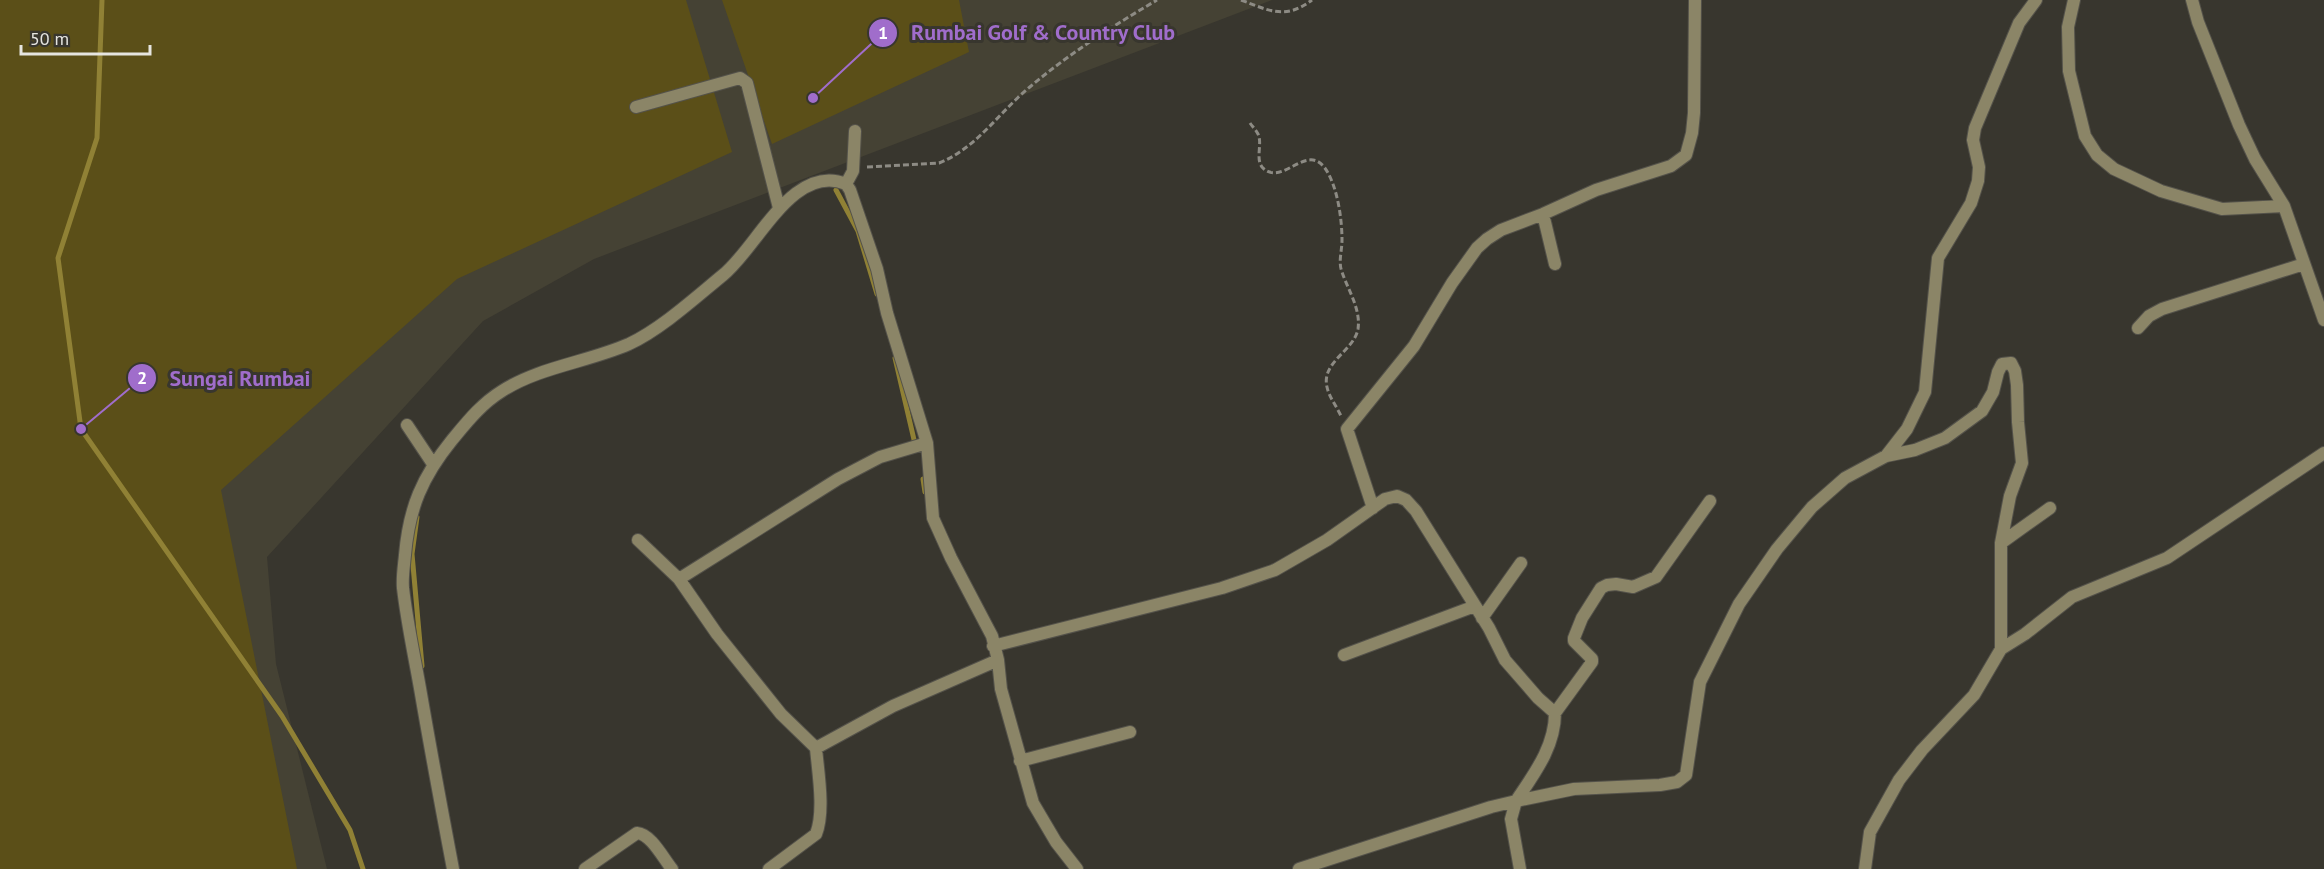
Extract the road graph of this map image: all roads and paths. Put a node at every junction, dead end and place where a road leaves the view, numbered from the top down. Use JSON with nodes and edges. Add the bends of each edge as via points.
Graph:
{"nodes":[{"id":1,"x":1157,"y":0,"type":"edge"},
{"id":2,"x":1242,"y":0,"type":"edge"},
{"id":3,"x":1312,"y":0,"type":"edge"},
{"id":4,"x":1695,"y":0,"type":"edge"},
{"id":5,"x":2036,"y":0,"type":"edge"},
{"id":6,"x":2074,"y":0,"type":"edge"},
{"id":7,"x":2192,"y":0,"type":"edge"},
{"id":8,"x":636,"y":107,"type":"dead end"},
{"id":9,"x":1250,"y":123,"type":"dead end"},
{"id":10,"x":855,"y":131,"type":"dead end"},
{"id":11,"x":853,"y":171,"type":"junction"},
{"id":12,"x":846,"y":184,"type":"junction"},
{"id":13,"x":2284,"y":206,"type":"junction"},
{"id":14,"x":779,"y":208,"type":"junction"},
{"id":15,"x":1543,"y":214,"type":"junction"},
{"id":16,"x":1556,"y":264,"type":"dead end"},
{"id":17,"x":2304,"y":264,"type":"junction"},
{"id":18,"x":2324,"y":320,"type":"edge"},
{"id":19,"x":2138,"y":328,"type":"dead end"},
{"id":20,"x":407,"y":425,"type":"dead end"},
{"id":21,"x":1347,"y":429,"type":"junction"},
{"id":22,"x":927,"y":443,"type":"junction"},
{"id":23,"x":2324,"y":453,"type":"edge"},
{"id":24,"x":1886,"y":456,"type":"junction"},
{"id":25,"x":433,"y":464,"type":"junction"},
{"id":26,"x":1710,"y":501,"type":"dead end"},
{"id":27,"x":1373,"y":508,"type":"junction"},
{"id":28,"x":2050,"y":508,"type":"dead end"},
{"id":29,"x":638,"y":540,"type":"dead end"},
{"id":30,"x":2001,"y":543,"type":"junction"},
{"id":31,"x":1521,"y":563,"type":"dead end"},
{"id":32,"x":678,"y":579,"type":"junction"},
{"id":33,"x":1475,"y":606,"type":"junction"},
{"id":34,"x":1482,"y":618,"type":"junction"},
{"id":35,"x":993,"y":646,"type":"junction"},
{"id":36,"x":2001,"y":649,"type":"junction"},
{"id":37,"x":1344,"y":654,"type":"dead end"},
{"id":38,"x":998,"y":660,"type":"junction"},
{"id":39,"x":1554,"y":713,"type":"junction"},
{"id":40,"x":1130,"y":732,"type":"dead end"},
{"id":41,"x":816,"y":748,"type":"junction"},
{"id":42,"x":1020,"y":761,"type":"junction"},
{"id":43,"x":1516,"y":801,"type":"junction"},
{"id":44,"x":453,"y":869,"type":"edge"},
{"id":45,"x":585,"y":869,"type":"edge"},
{"id":46,"x":672,"y":869,"type":"edge"},
{"id":47,"x":769,"y":869,"type":"edge"},
{"id":48,"x":1076,"y":869,"type":"edge"},
{"id":49,"x":1299,"y":869,"type":"edge"},
{"id":50,"x":1520,"y":869,"type":"edge"},
{"id":51,"x":1865,"y":869,"type":"edge"}],
"edges":[{"from":1,"to":11,"type":"path","via":[[1065,59],[949,159]]},
{"from":2,"to":3,"type":"path","via":[[1282,13],[1294,12]]},
{"from":4,"to":15,"type":"street","via":[[1694,113],[1686,155],[1671,166],[1609,185]]},
{"from":5,"to":24,"type":"street","via":[[2019,23],[1972,136],[1978,181],[1971,202],[1938,258],[1924,392],[1907,429]]},
{"from":6,"to":13,"type":"street","via":[[2068,27],[2069,71],[2085,136],[2097,155],[2114,169],[2161,191],[2222,209]]},
{"from":7,"to":13,"type":"street","via":[[2239,125]]},
{"from":8,"to":14,"type":"street","via":[[740,78],[747,83]]},
{"from":9,"to":21,"type":"path","via":[[1258,134],[1263,169],[1279,172],[1313,160],[1322,165],[1334,188],[1341,226],[1341,268],[1357,312],[1358,330],[1326,376],[1327,388]]},
{"from":10,"to":11,"type":"street"},
{"from":11,"to":12,"type":"street"},
{"from":12,"to":14,"type":"street","via":[[831,180],[813,184]]},
{"from":12,"to":22,"type":"street","via":[[877,269]]},
{"from":13,"to":17,"type":"street"},
{"from":14,"to":25,"type":"street","via":[[734,267],[651,331],[627,345],[503,390],[468,420]]},
{"from":15,"to":16,"type":"street"},
{"from":15,"to":21,"type":"street","via":[[1501,230],[1481,243],[1414,346]]},
{"from":17,"to":18,"type":"street"},
{"from":17,"to":19,"type":"street","via":[[2162,309]]},
{"from":20,"to":25,"type":"street"},
{"from":21,"to":27,"type":"street"},
{"from":22,"to":32,"type":"street","via":[[880,457],[838,479]]},
{"from":22,"to":35,"type":"street","via":[[933,518],[992,636]]},
{"from":23,"to":36,"type":"street","via":[[2167,558],[2072,597]]},
{"from":24,"to":30,"type":"street","via":[[1945,438],[1982,411],[2002,364],[2011,363],[2017,386],[2022,463],[2010,496]]},
{"from":24,"to":43,"type":"street","via":[[1845,478],[1812,507],[1744,595],[1700,682],[1686,775],[1669,784],[1574,789]]},
{"from":25,"to":44,"type":"street","via":[[407,526],[402,585]]},
{"from":26,"to":39,"type":"street","via":[[1656,577],[1633,587],[1616,584],[1601,588],[1574,638],[1592,662]]},
{"from":27,"to":33,"type":"street","via":[[1397,496],[1406,500]]},
{"from":27,"to":35,"type":"street","via":[[1275,570],[1222,588]]},
{"from":28,"to":30,"type":"street"},
{"from":29,"to":32,"type":"street"},
{"from":30,"to":36,"type":"street"},
{"from":31,"to":34,"type":"street"},
{"from":32,"to":41,"type":"street","via":[[781,714]]},
{"from":33,"to":34,"type":"street"},
{"from":33,"to":37,"type":"street"},
{"from":34,"to":39,"type":"street","via":[[1505,660]]},
{"from":35,"to":38,"type":"street"},
{"from":36,"to":51,"type":"street","via":[[1974,695],[1899,780],[1870,832]]},
{"from":38,"to":41,"type":"street","via":[[893,706]]},
{"from":38,"to":42,"type":"street","via":[[1001,689]]},
{"from":39,"to":43,"type":"street","via":[[1555,729],[1541,763]]},
{"from":40,"to":42,"type":"street"},
{"from":41,"to":47,"type":"street","via":[[820,803],[816,834]]},
{"from":42,"to":48,"type":"street","via":[[1033,803]]},
{"from":43,"to":49,"type":"street"},
{"from":43,"to":50,"type":"street","via":[[1511,819]]},
{"from":45,"to":46,"type":"street","via":[[637,833],[648,839]]}]}
